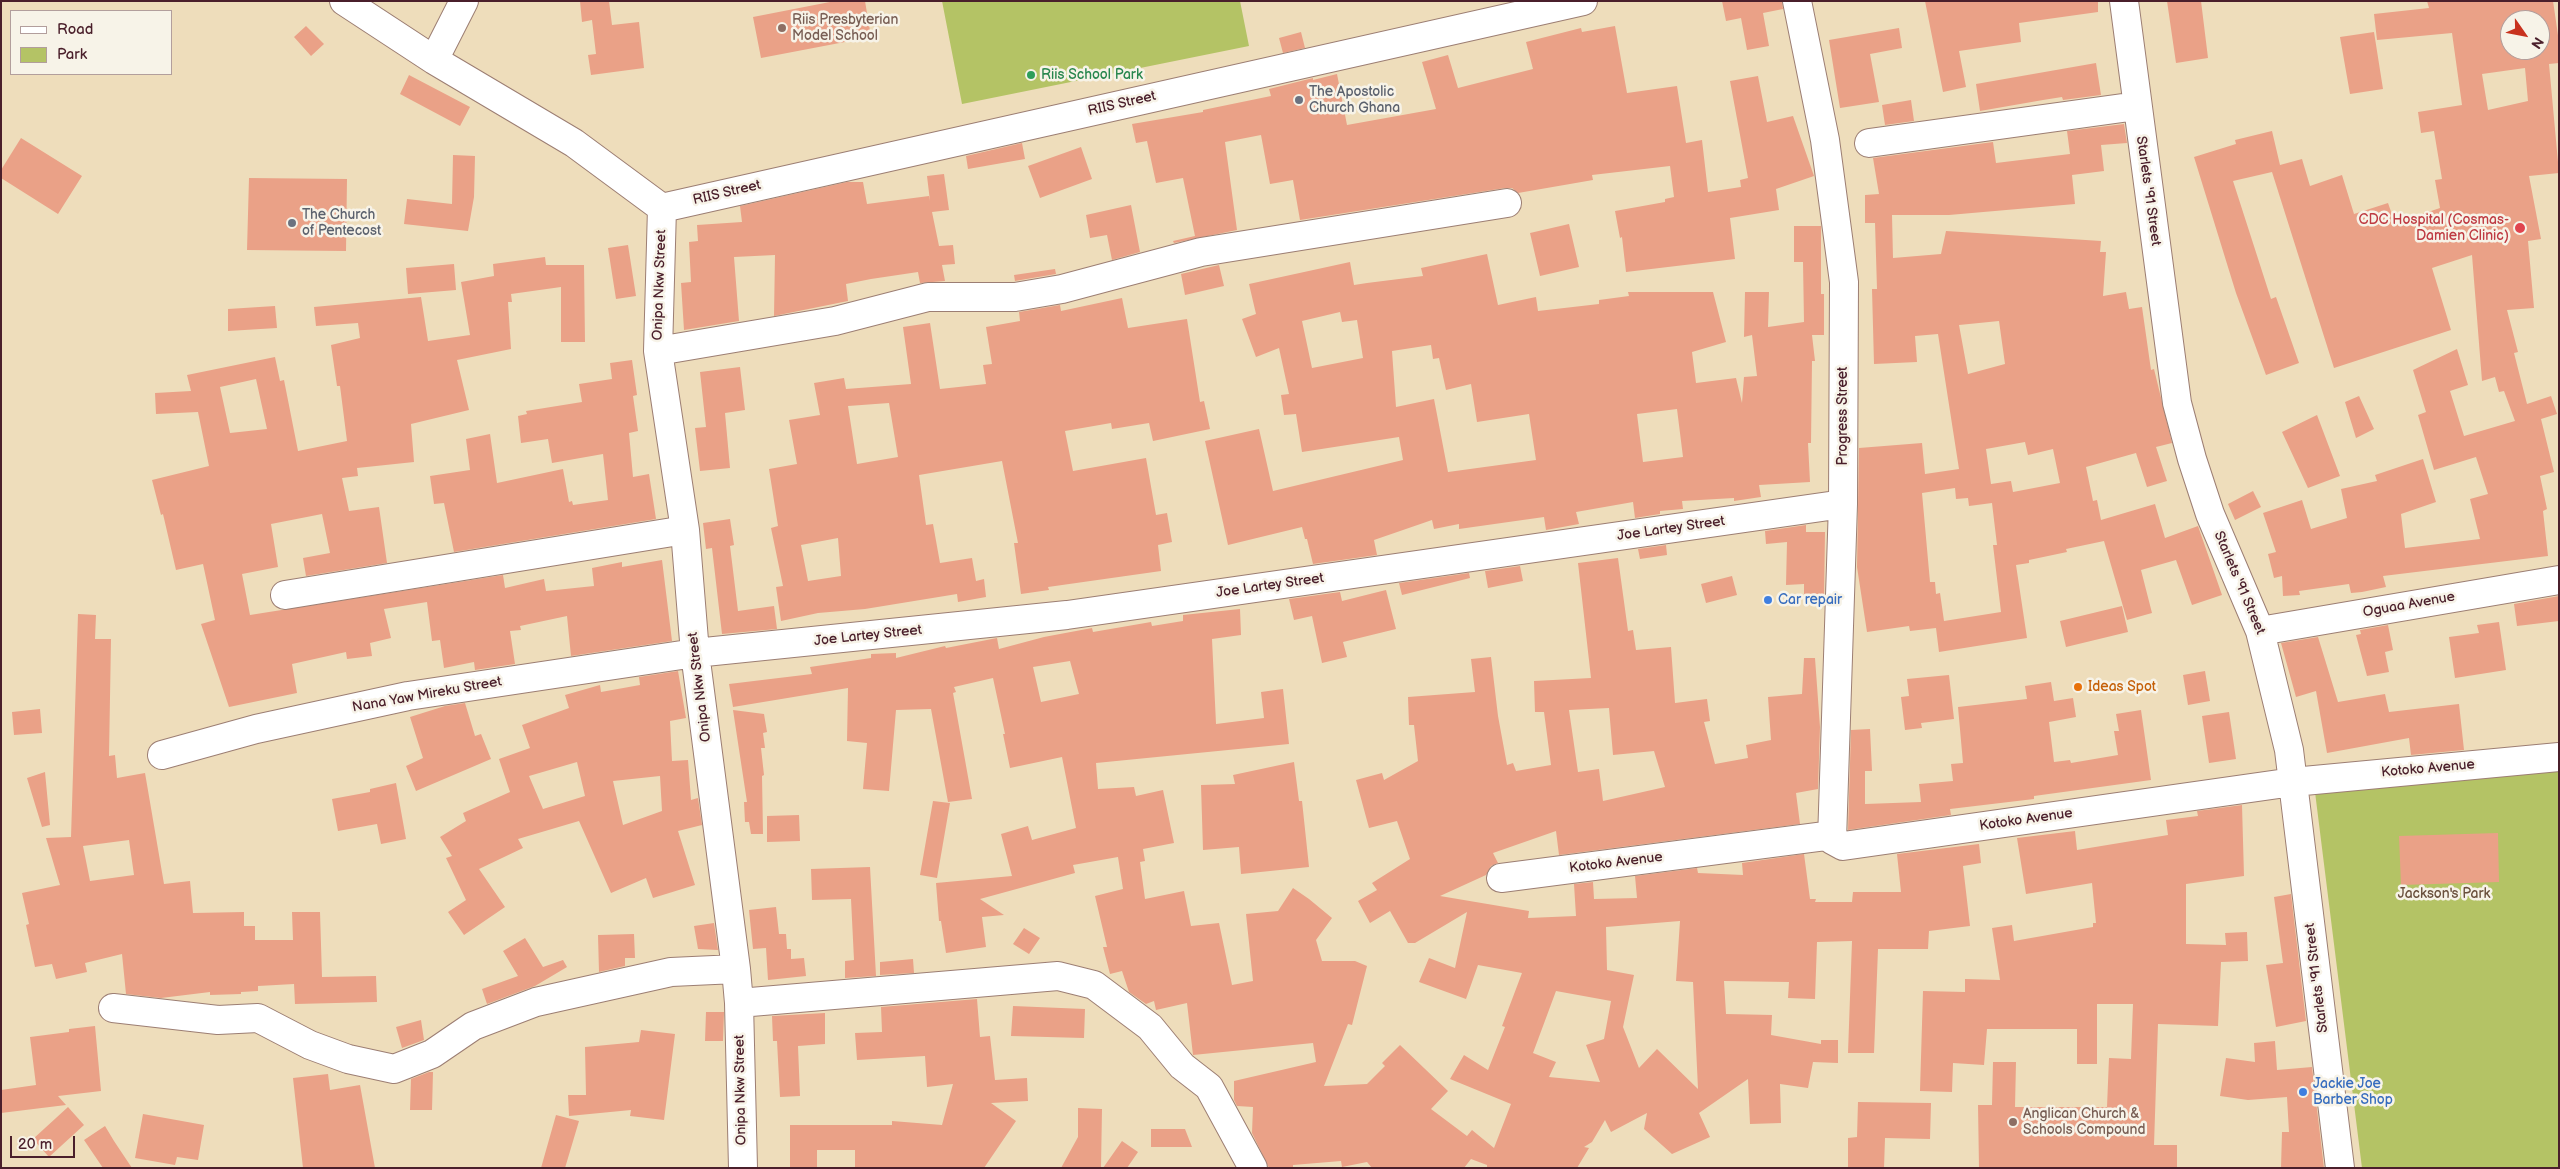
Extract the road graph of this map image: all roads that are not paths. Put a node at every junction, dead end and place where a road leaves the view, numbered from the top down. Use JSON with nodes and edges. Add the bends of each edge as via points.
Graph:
{"nodes":[{"id":1,"x":344,"y":1,"type":"edge"},
{"id":2,"x":464,"y":1,"type":"edge"},
{"id":3,"x":1797,"y":1,"type":"edge"},
{"id":4,"x":2124,"y":1,"type":"edge"},
{"id":5,"x":1571,"y":2,"type":"edge"},
{"id":6,"x":434,"y":60,"type":"junction"},
{"id":7,"x":2137,"y":106,"type":"junction"},
{"id":8,"x":1869,"y":143,"type":"dead end"},
{"id":9,"x":1507,"y":203,"type":"dead end"},
{"id":10,"x":662,"y":208,"type":"junction"},
{"id":11,"x":658,"y":351,"type":"junction"},
{"id":12,"x":1843,"y":504,"type":"junction"},
{"id":13,"x":685,"y":530,"type":"junction"},
{"id":14,"x":2559,"y":580,"type":"edge"},
{"id":15,"x":285,"y":595,"type":"dead end"},
{"id":16,"x":2260,"y":631,"type":"junction"},
{"id":17,"x":695,"y":653,"type":"junction"},
{"id":18,"x":162,"y":755,"type":"dead end"},
{"id":19,"x":2559,"y":757,"type":"edge"},
{"id":20,"x":2293,"y":782,"type":"junction"},
{"id":21,"x":1833,"y":835,"type":"junction"},
{"id":22,"x":1501,"y":878,"type":"dead end"},
{"id":23,"x":736,"y":969,"type":"junction"},
{"id":24,"x":739,"y":1003,"type":"junction"},
{"id":25,"x":113,"y":1008,"type":"dead end"},
{"id":26,"x":743,"y":1168,"type":"edge"},
{"id":27,"x":1253,"y":1168,"type":"edge"},
{"id":28,"x":2340,"y":1168,"type":"edge"}],
"edges":[{"from":1,"to":6,"type":"street"},
{"from":2,"to":6,"type":"street"},
{"from":3,"to":12,"type":"street","name":"Progress Street","via":[[1824,140],[1844,282]]},
{"from":4,"to":7,"type":"street","name":"Starlets '91 Street"},
{"from":5,"to":10,"type":"street","name":"RIIS Street"},
{"from":6,"to":10,"type":"street","via":[[574,143]]},
{"from":7,"to":8,"type":"street"},
{"from":7,"to":16,"type":"street","name":"Starlets '91 Street","via":[[2178,402],[2210,514]]},
{"from":9,"to":11,"type":"street","via":[[1201,252],[1015,298],[928,297],[836,321]]},
{"from":10,"to":11,"type":"street","name":"Onipa Nkw Street"},
{"from":11,"to":13,"type":"street","name":"Onipa Nkw Street"},
{"from":12,"to":17,"type":"street","name":"Joe Lartey Street","via":[[1067,616]]},
{"from":12,"to":21,"type":"street","name":"Progress Street"},
{"from":13,"to":15,"type":"street"},
{"from":13,"to":17,"type":"street","name":"Onipa Nkw Street"},
{"from":14,"to":16,"type":"street","name":"Oguaa Avenue"},
{"from":16,"to":20,"type":"street","name":"Starlets '91 Street","via":[[2289,750]]},
{"from":17,"to":18,"type":"street","name":"Nana Yaw Mireku Street","via":[[408,696],[256,729]]},
{"from":17,"to":23,"type":"street","name":"Onipa Nkw Street"},
{"from":19,"to":20,"type":"street","name":"Kotoko Avenue"},
{"from":20,"to":21,"type":"street","name":"Kotoko Avenue","via":[[1842,846],[1832,840]]},
{"from":20,"to":28,"type":"street","name":"Starlets '91 Street"},
{"from":21,"to":22,"type":"street","name":"Kotoko Avenue"},
{"from":23,"to":24,"type":"street","name":"Onipa Nkw Street"},
{"from":23,"to":25,"type":"street","via":[[671,972],[536,1002],[473,1026],[432,1054],[394,1069],[348,1059],[310,1045],[258,1018],[218,1020]]},
{"from":24,"to":26,"type":"street","name":"Onipa Nkw Street"},
{"from":24,"to":27,"type":"street","via":[[1058,976],[1094,985],[1150,1027],[1182,1066],[1209,1086]]}]}
